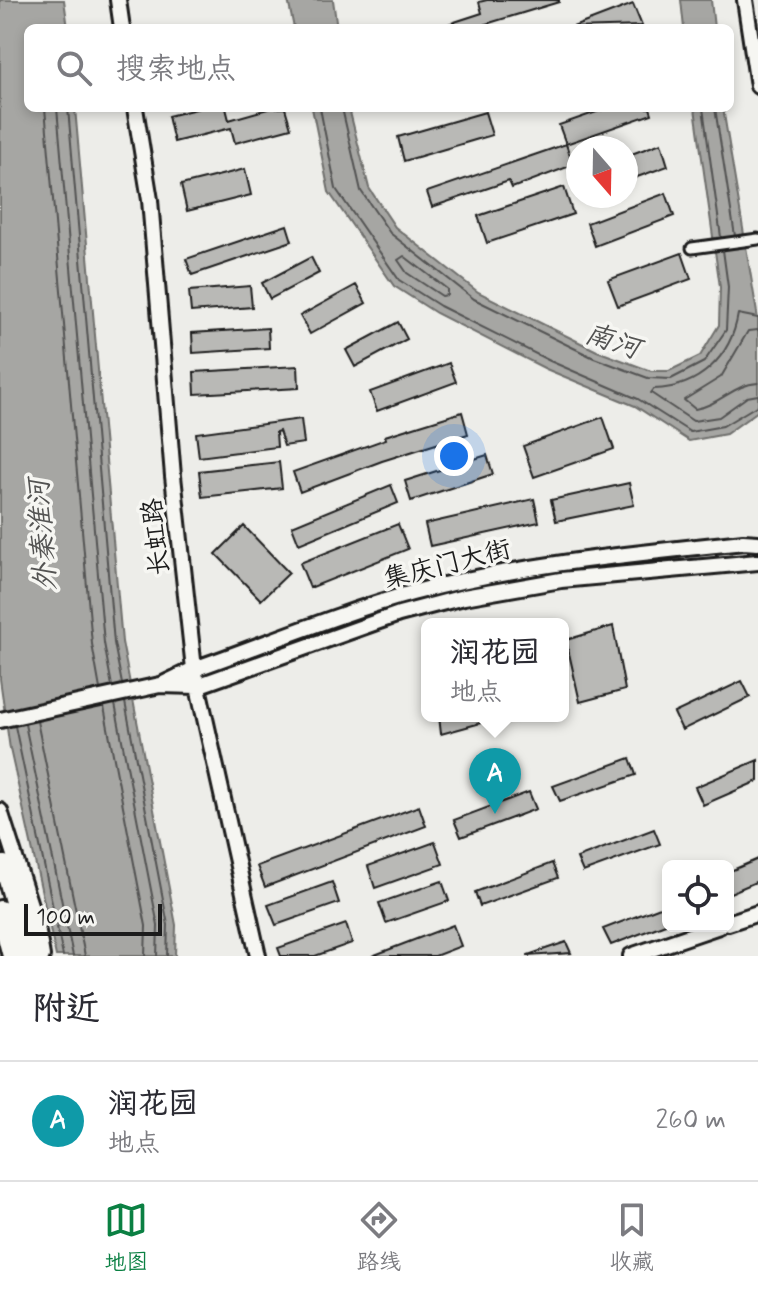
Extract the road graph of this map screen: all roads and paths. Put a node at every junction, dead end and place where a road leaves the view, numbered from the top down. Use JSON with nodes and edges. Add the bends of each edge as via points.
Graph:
{"nodes":[{"id":1,"x":118,"y":0,"type":"edge"},
{"id":2,"x":745,"y":0,"type":"edge"},
{"id":3,"x":121,"y":24,"type":"edge"},
{"id":4,"x":758,"y":86,"type":"edge"},
{"id":5,"x":136,"y":112,"type":"edge"},
{"id":6,"x":758,"y":239,"type":"edge"},
{"id":7,"x":692,"y":248,"type":"dead end"},
{"id":8,"x":750,"y":543,"type":"edge"},
{"id":9,"x":758,"y":562,"type":"edge"},
{"id":10,"x":194,"y":669,"type":"junction"},
{"id":11,"x":156,"y":686,"type":"junction"},
{"id":12,"x":197,"y":686,"type":"junction"},
{"id":13,"x":1,"y":720,"type":"edge"},
{"id":14,"x":0,"y":811,"type":"edge"},
{"id":15,"x":5,"y":839,"type":"edge"},
{"id":16,"x":4,"y":865,"type":"dead end"},
{"id":17,"x":0,"y":910,"type":"edge"},
{"id":18,"x":758,"y":913,"type":"edge"},
{"id":19,"x":734,"y":921,"type":"edge"},
{"id":20,"x":701,"y":932,"type":"edge"},
{"id":21,"x":12,"y":956,"type":"edge"},
{"id":22,"x":29,"y":956,"type":"edge"},
{"id":23,"x":42,"y":956,"type":"edge"},
{"id":24,"x":258,"y":956,"type":"edge"},
{"id":25,"x":631,"y":956,"type":"edge"}],
"edges":[{"from":1,"to":3,"type":"main road"},
{"from":2,"to":4,"type":"main road"},
{"from":5,"to":10,"type":"main road","name":"长虹路","via":[[150,200]]},
{"from":6,"to":7,"type":"street"},
{"from":8,"to":10,"type":"main road","name":"集庆门大街","via":[[512,571],[410,594]]},
{"from":9,"to":12,"type":"main road","name":"集庆门大街","via":[[561,580],[464,597],[399,614]]},
{"from":10,"to":11,"type":"main road","name":"集庆门大街"},
{"from":10,"to":12,"type":"main road","name":"长虹路"},
{"from":11,"to":12,"type":"main road","name":"集庆门大街"},
{"from":11,"to":13,"type":"main road","name":"集庆门大街"},
{"from":12,"to":24,"type":"main road","name":"长虹路"},
{"from":14,"to":15,"type":"main road"},
{"from":15,"to":23,"type":"main road"},
{"from":16,"to":22,"type":"highway"},
{"from":17,"to":21,"type":"highway"},
{"from":18,"to":19,"type":"main road"},
{"from":20,"to":25,"type":"main road"}]}
